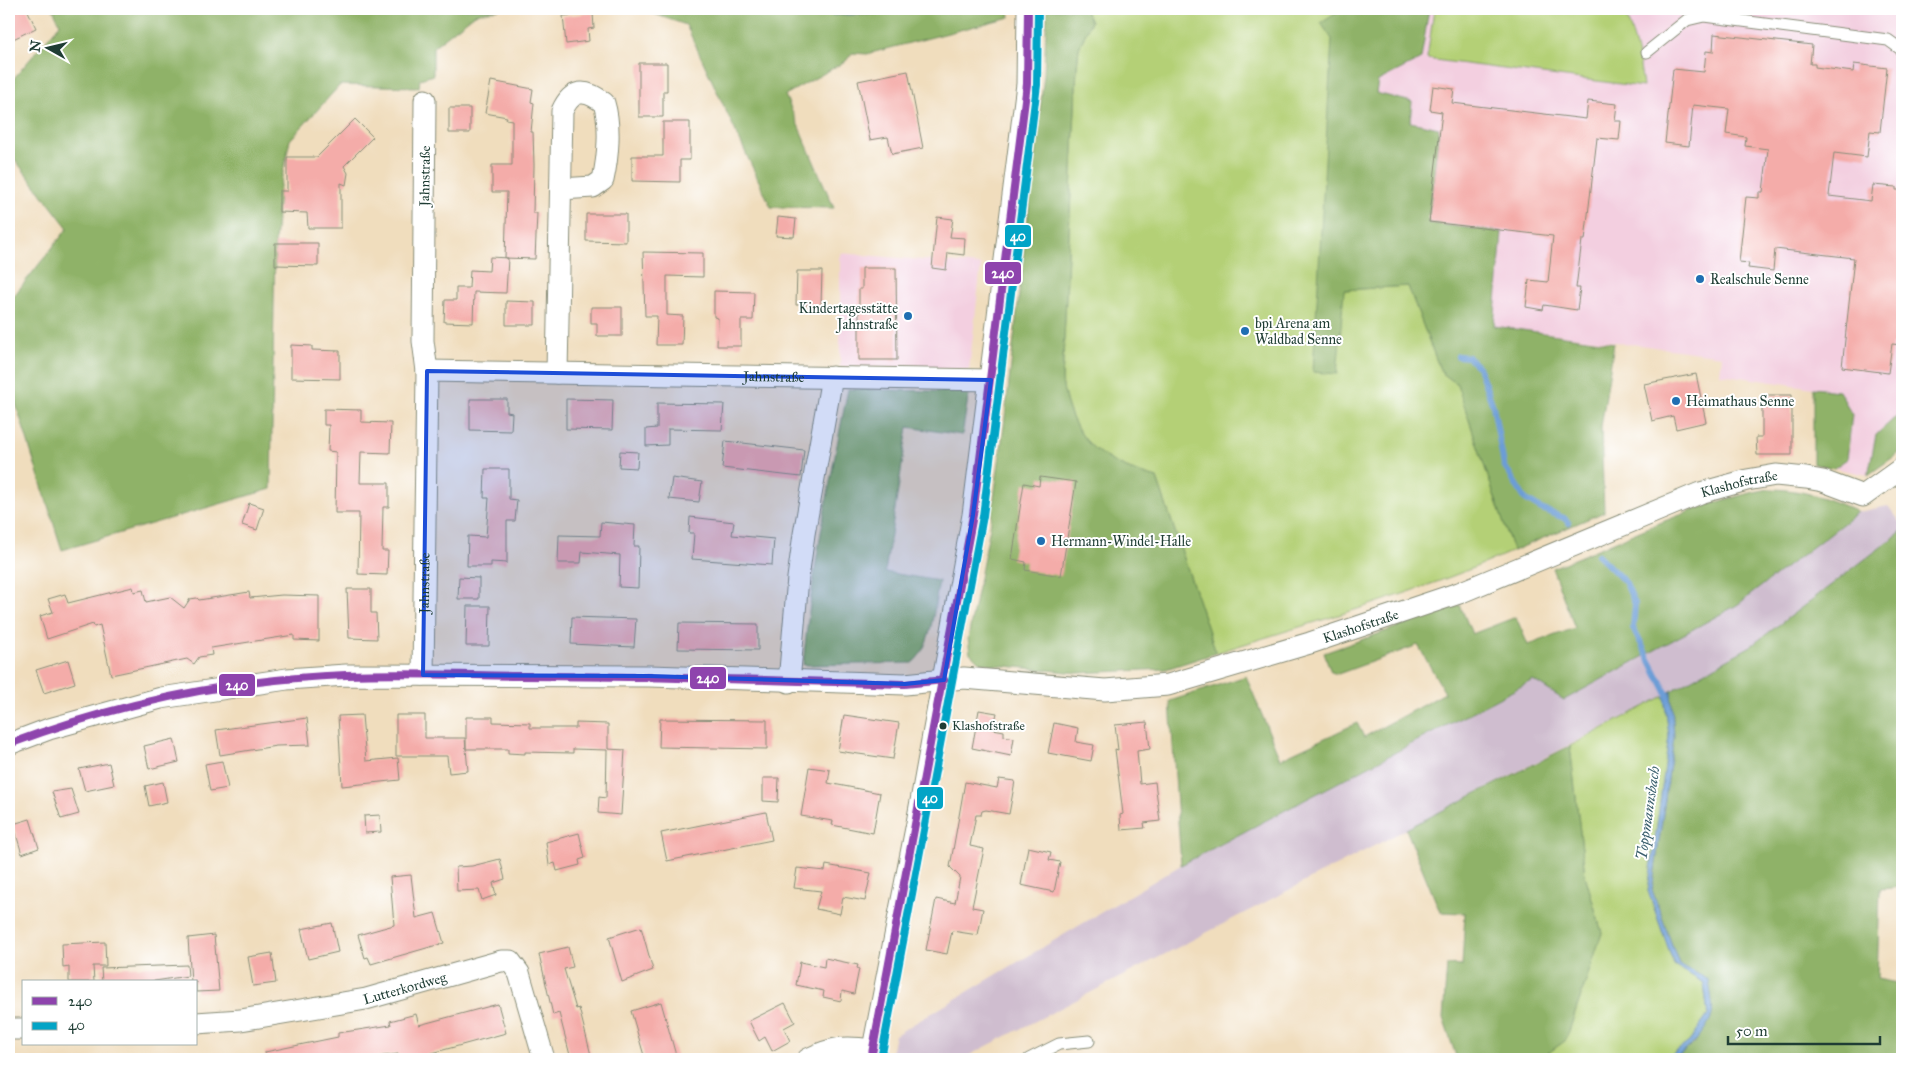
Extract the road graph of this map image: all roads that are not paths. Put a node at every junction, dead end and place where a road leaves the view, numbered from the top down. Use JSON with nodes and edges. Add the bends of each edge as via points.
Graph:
{"nodes":[{"id":1,"x":1028,"y":9,"type":"edge"},
{"id":2,"x":1902,"y":50,"type":"edge"},
{"id":3,"x":1647,"y":52,"type":"dead end"},
{"id":4,"x":425,"y":100,"type":"dead end"},
{"id":5,"x":561,"y":189,"type":"dead end"},
{"id":6,"x":427,"y":371,"type":"junction"},
{"id":7,"x":557,"y":373,"type":"junction"},
{"id":8,"x":832,"y":377,"type":"junction"},
{"id":9,"x":991,"y":380,"type":"junction"},
{"id":10,"x":1902,"y":468,"type":"edge"},
{"id":11,"x":423,"y":675,"type":"junction"},
{"id":12,"x":944,"y":680,"type":"junction"},
{"id":13,"x":789,"y":682,"type":"junction"},
{"id":14,"x":9,"y":744,"type":"edge"},
{"id":15,"x":198,"y":1023,"type":"edge"},
{"id":16,"x":9,"y":1029,"type":"edge"},
{"id":17,"x":22,"y":1029,"type":"edge"},
{"id":18,"x":1089,"y":1042,"type":"dead end"},
{"id":19,"x":871,"y":1054,"type":"edge"},
{"id":20,"x":544,"y":1059,"type":"edge"},
{"id":21,"x":808,"y":1059,"type":"edge"},
{"id":22,"x":1029,"y":1059,"type":"edge"}],
"edges":[{"from":1,"to":9,"type":"street","via":[[1027,84]]},
{"from":2,"to":3,"type":"lane","via":[[1888,40],[1704,16],[1687,20]]},
{"from":4,"to":6,"type":"street","name":"Jahnstraße","via":[[423,341]]},
{"from":5,"to":7,"type":"street"},
{"from":6,"to":7,"type":"street","name":"Jahnstraße"},
{"from":6,"to":11,"type":"street","name":"Jahnstraße"},
{"from":7,"to":8,"type":"street","name":"Jahnstraße"},
{"from":8,"to":9,"type":"street","name":"Jahnstraße"},
{"from":8,"to":13,"type":"street","via":[[804,534]]},
{"from":9,"to":12,"type":"street","via":[[973,515]]},
{"from":10,"to":12,"type":"street","name":"Klashofstraße","via":[[1863,496],[1823,481],[1776,475],[1700,493],[1459,593],[1310,643],[1168,685],[1105,690],[980,679]]},
{"from":11,"to":13,"type":"street","name":"Klashofstraße","via":[[649,676]]},
{"from":11,"to":14,"type":"street","name":"Klashofstraße","via":[[287,679],[161,698]]},
{"from":12,"to":13,"type":"street","name":"Klashofstraße","via":[[905,684]]},
{"from":12,"to":19,"type":"street"},
{"from":15,"to":20,"type":"street","name":"Lutterkordweg","via":[[241,1020],[366,999],[502,961],[510,962],[519,973]]},
{"from":16,"to":17,"type":"street"},
{"from":18,"to":22,"type":"lane","via":[[1059,1044]]},
{"from":19,"to":21,"type":"street","via":[[848,1046]]}]}
